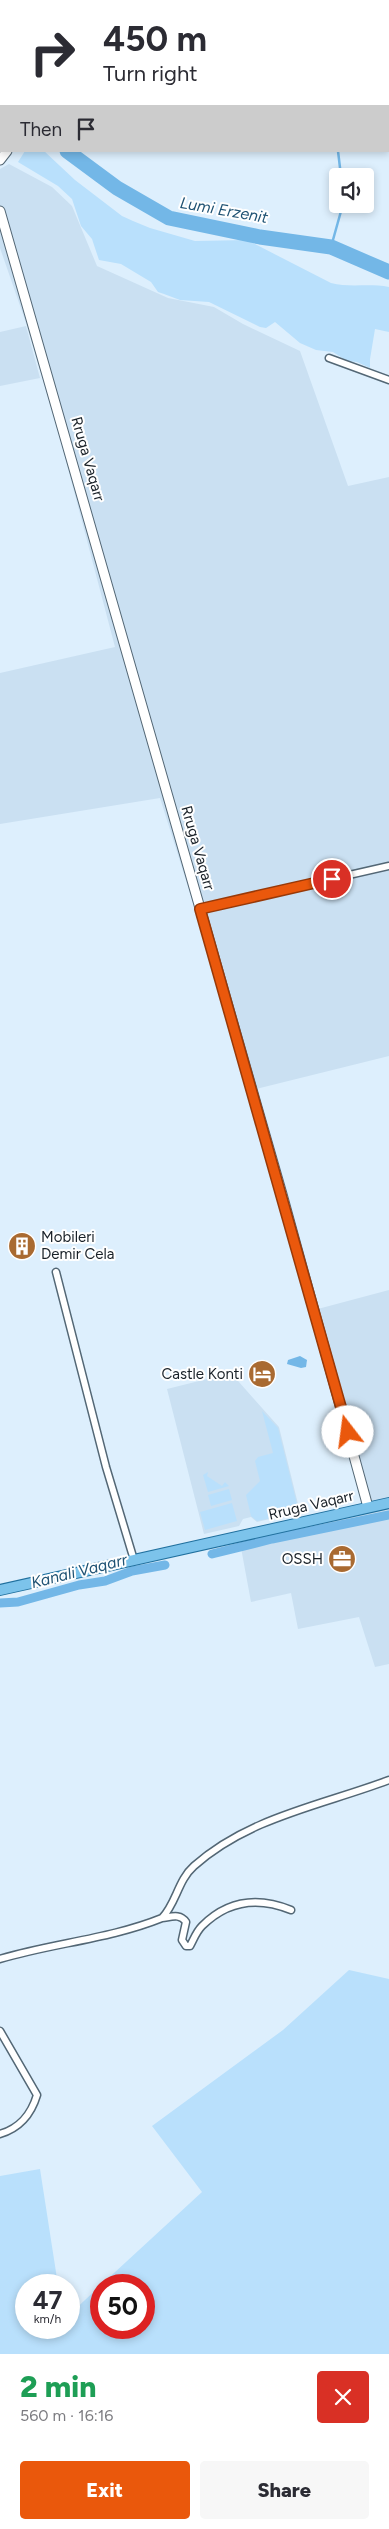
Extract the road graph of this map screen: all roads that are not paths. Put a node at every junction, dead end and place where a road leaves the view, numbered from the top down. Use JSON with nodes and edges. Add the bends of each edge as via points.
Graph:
{"nodes":[{"id":1,"x":0,"y":211,"type":"edge"},
{"id":2,"x":329,"y":358,"type":"dead end"},
{"id":3,"x":389,"y":380,"type":"edge"},
{"id":4,"x":389,"y":866,"type":"edge"},
{"id":5,"x":200,"y":909,"type":"junction"},
{"id":6,"x":56,"y":1272,"type":"dead end"},
{"id":7,"x":389,"y":1502,"type":"edge"},
{"id":8,"x":368,"y":1507,"type":"junction"},
{"id":9,"x":134,"y":1560,"type":"junction"},
{"id":10,"x":0,"y":1590,"type":"edge"},
{"id":11,"x":389,"y":1780,"type":"edge"},
{"id":12,"x":291,"y":1910,"type":"dead end"},
{"id":13,"x":162,"y":1918,"type":"junction"},
{"id":14,"x":0,"y":1959,"type":"edge"},
{"id":15,"x":0,"y":2031,"type":"edge"},
{"id":16,"x":0,"y":2134,"type":"edge"}],
"edges":[{"from":1,"to":5,"type":"main road","name":"Rruga Vaqarr"},
{"from":2,"to":3,"type":"street"},
{"from":4,"to":5,"type":"street"},
{"from":5,"to":8,"type":"main road","name":"Rruga Vaqarr"},
{"from":6,"to":9,"type":"street"},
{"from":7,"to":8,"type":"main road"},
{"from":8,"to":9,"type":"main road","name":"Rruga Vaqarr"},
{"from":9,"to":10,"type":"main road","name":"Rruga Vaqarr"},
{"from":11,"to":13,"type":"street","via":[[289,1812],[235,1839],[193,1867]]},
{"from":12,"to":13,"type":"street","via":[[267,1902],[241,1902],[203,1925],[190,1946],[182,1940],[186,1922],[183,1918]]},
{"from":13,"to":14,"type":"street","via":[[122,1931],[31,1949]]},
{"from":15,"to":16,"type":"street","via":[[36,2095],[29,2114],[20,2125]]}]}
